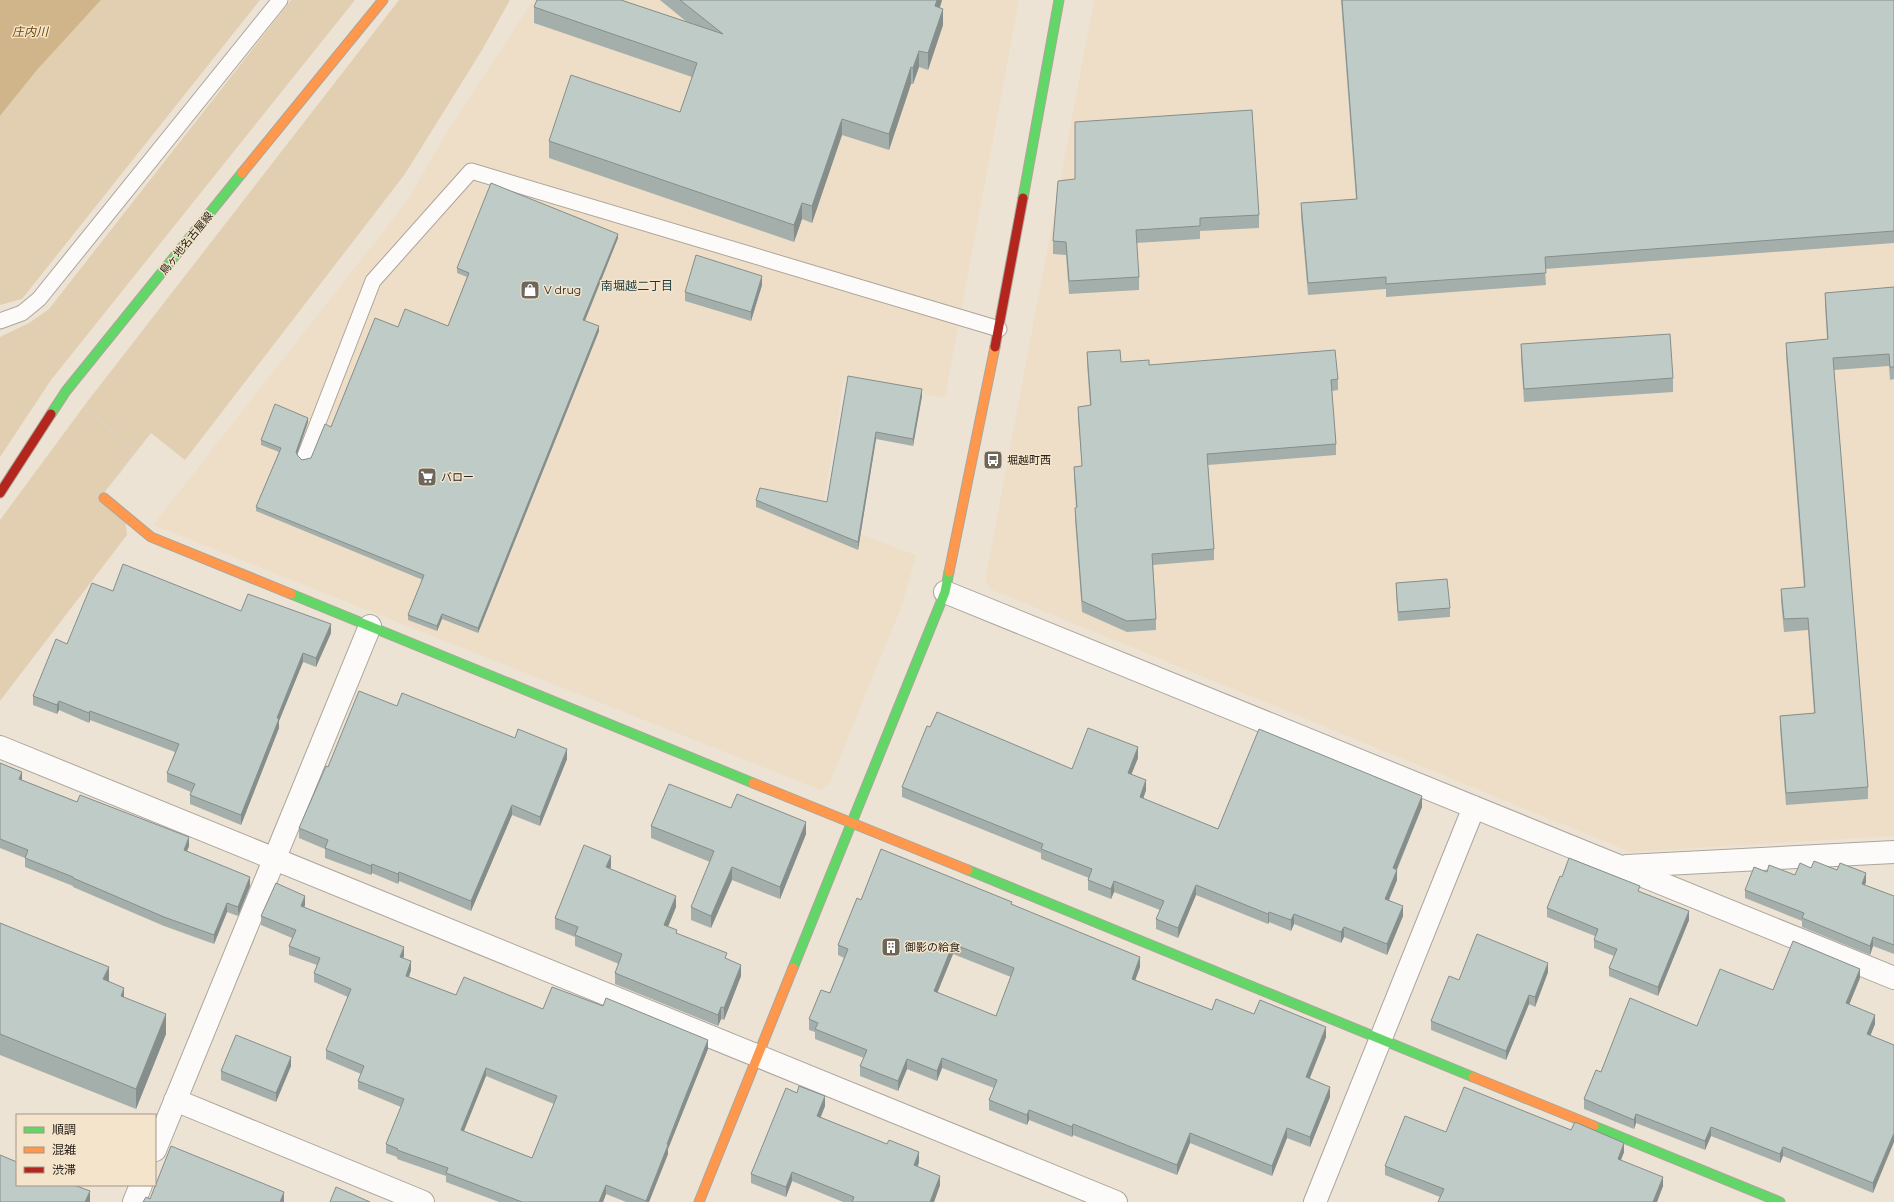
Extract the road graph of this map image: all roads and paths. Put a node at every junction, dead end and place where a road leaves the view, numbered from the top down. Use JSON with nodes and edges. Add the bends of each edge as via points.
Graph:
{"nodes":[{"id":1,"x":280,"y":0,"type":"edge"},
{"id":2,"x":383,"y":0,"type":"edge"},
{"id":3,"x":1059,"y":0,"type":"edge"},
{"id":4,"x":0,"y":321,"type":"edge"},
{"id":5,"x":999,"y":329,"type":"junction"},
{"id":6,"x":66,"y":391,"type":"junction"},
{"id":7,"x":305,"y":456,"type":"dead end"},
{"id":8,"x":0,"y":493,"type":"edge"},
{"id":9,"x":104,"y":498,"type":"joint"},
{"id":10,"x":946,"y":592,"type":"junction"},
{"id":11,"x":370,"y":626,"type":"junction"},
{"id":12,"x":0,"y":747,"type":"edge"},
{"id":13,"x":1474,"y":807,"type":"junction"},
{"id":14,"x":852,"y":823,"type":"junction"},
{"id":15,"x":1894,"y":852,"type":"edge"},
{"id":16,"x":275,"y":859,"type":"junction"},
{"id":17,"x":1619,"y":866,"type":"junction"},
{"id":18,"x":1894,"y":978,"type":"edge"},
{"id":19,"x":1380,"y":1039,"type":"junction"},
{"id":20,"x":758,"y":1056,"type":"junction"},
{"id":21,"x":176,"y":1100,"type":"junction"},
{"id":22,"x":156,"y":1148,"type":"edge"},
{"id":23,"x":141,"y":1186,"type":"edge"},
{"id":24,"x":134,"y":1202,"type":"edge"},
{"id":25,"x":423,"y":1202,"type":"edge"},
{"id":26,"x":699,"y":1202,"type":"edge"},
{"id":27,"x":1116,"y":1202,"type":"edge"},
{"id":28,"x":1315,"y":1202,"type":"edge"},
{"id":29,"x":1780,"y":1202,"type":"edge"}],
"edges":[{"from":1,"to":4,"type":"lane","via":[[39,299],[22,313]]},
{"from":2,"to":6,"type":"street","name":"鳥ヶ地名古屋線"},
{"from":3,"to":5,"type":"street"},
{"from":5,"to":7,"type":"lane","via":[[471,171],[373,281]]},
{"from":5,"to":10,"type":"street"},
{"from":6,"to":8,"type":"street","name":"鳥ヶ地名古屋線"},
{"from":6,"to":9,"type":"path","via":[[134,450]]},
{"from":9,"to":11,"type":"street","via":[[151,537]]},
{"from":10,"to":13,"type":"street"},
{"from":10,"to":14,"type":"street"},
{"from":11,"to":14,"type":"street"},
{"from":11,"to":16,"type":"street"},
{"from":12,"to":16,"type":"street"},
{"from":13,"to":17,"type":"street"},
{"from":13,"to":19,"type":"street"},
{"from":14,"to":19,"type":"street"},
{"from":14,"to":20,"type":"street"},
{"from":15,"to":17,"type":"street"},
{"from":16,"to":20,"type":"street"},
{"from":16,"to":21,"type":"street"},
{"from":17,"to":18,"type":"street"},
{"from":19,"to":28,"type":"street"},
{"from":19,"to":29,"type":"street"},
{"from":20,"to":26,"type":"street"},
{"from":20,"to":27,"type":"street"},
{"from":21,"to":22,"type":"street"},
{"from":21,"to":25,"type":"street"},
{"from":23,"to":24,"type":"street"}]}
